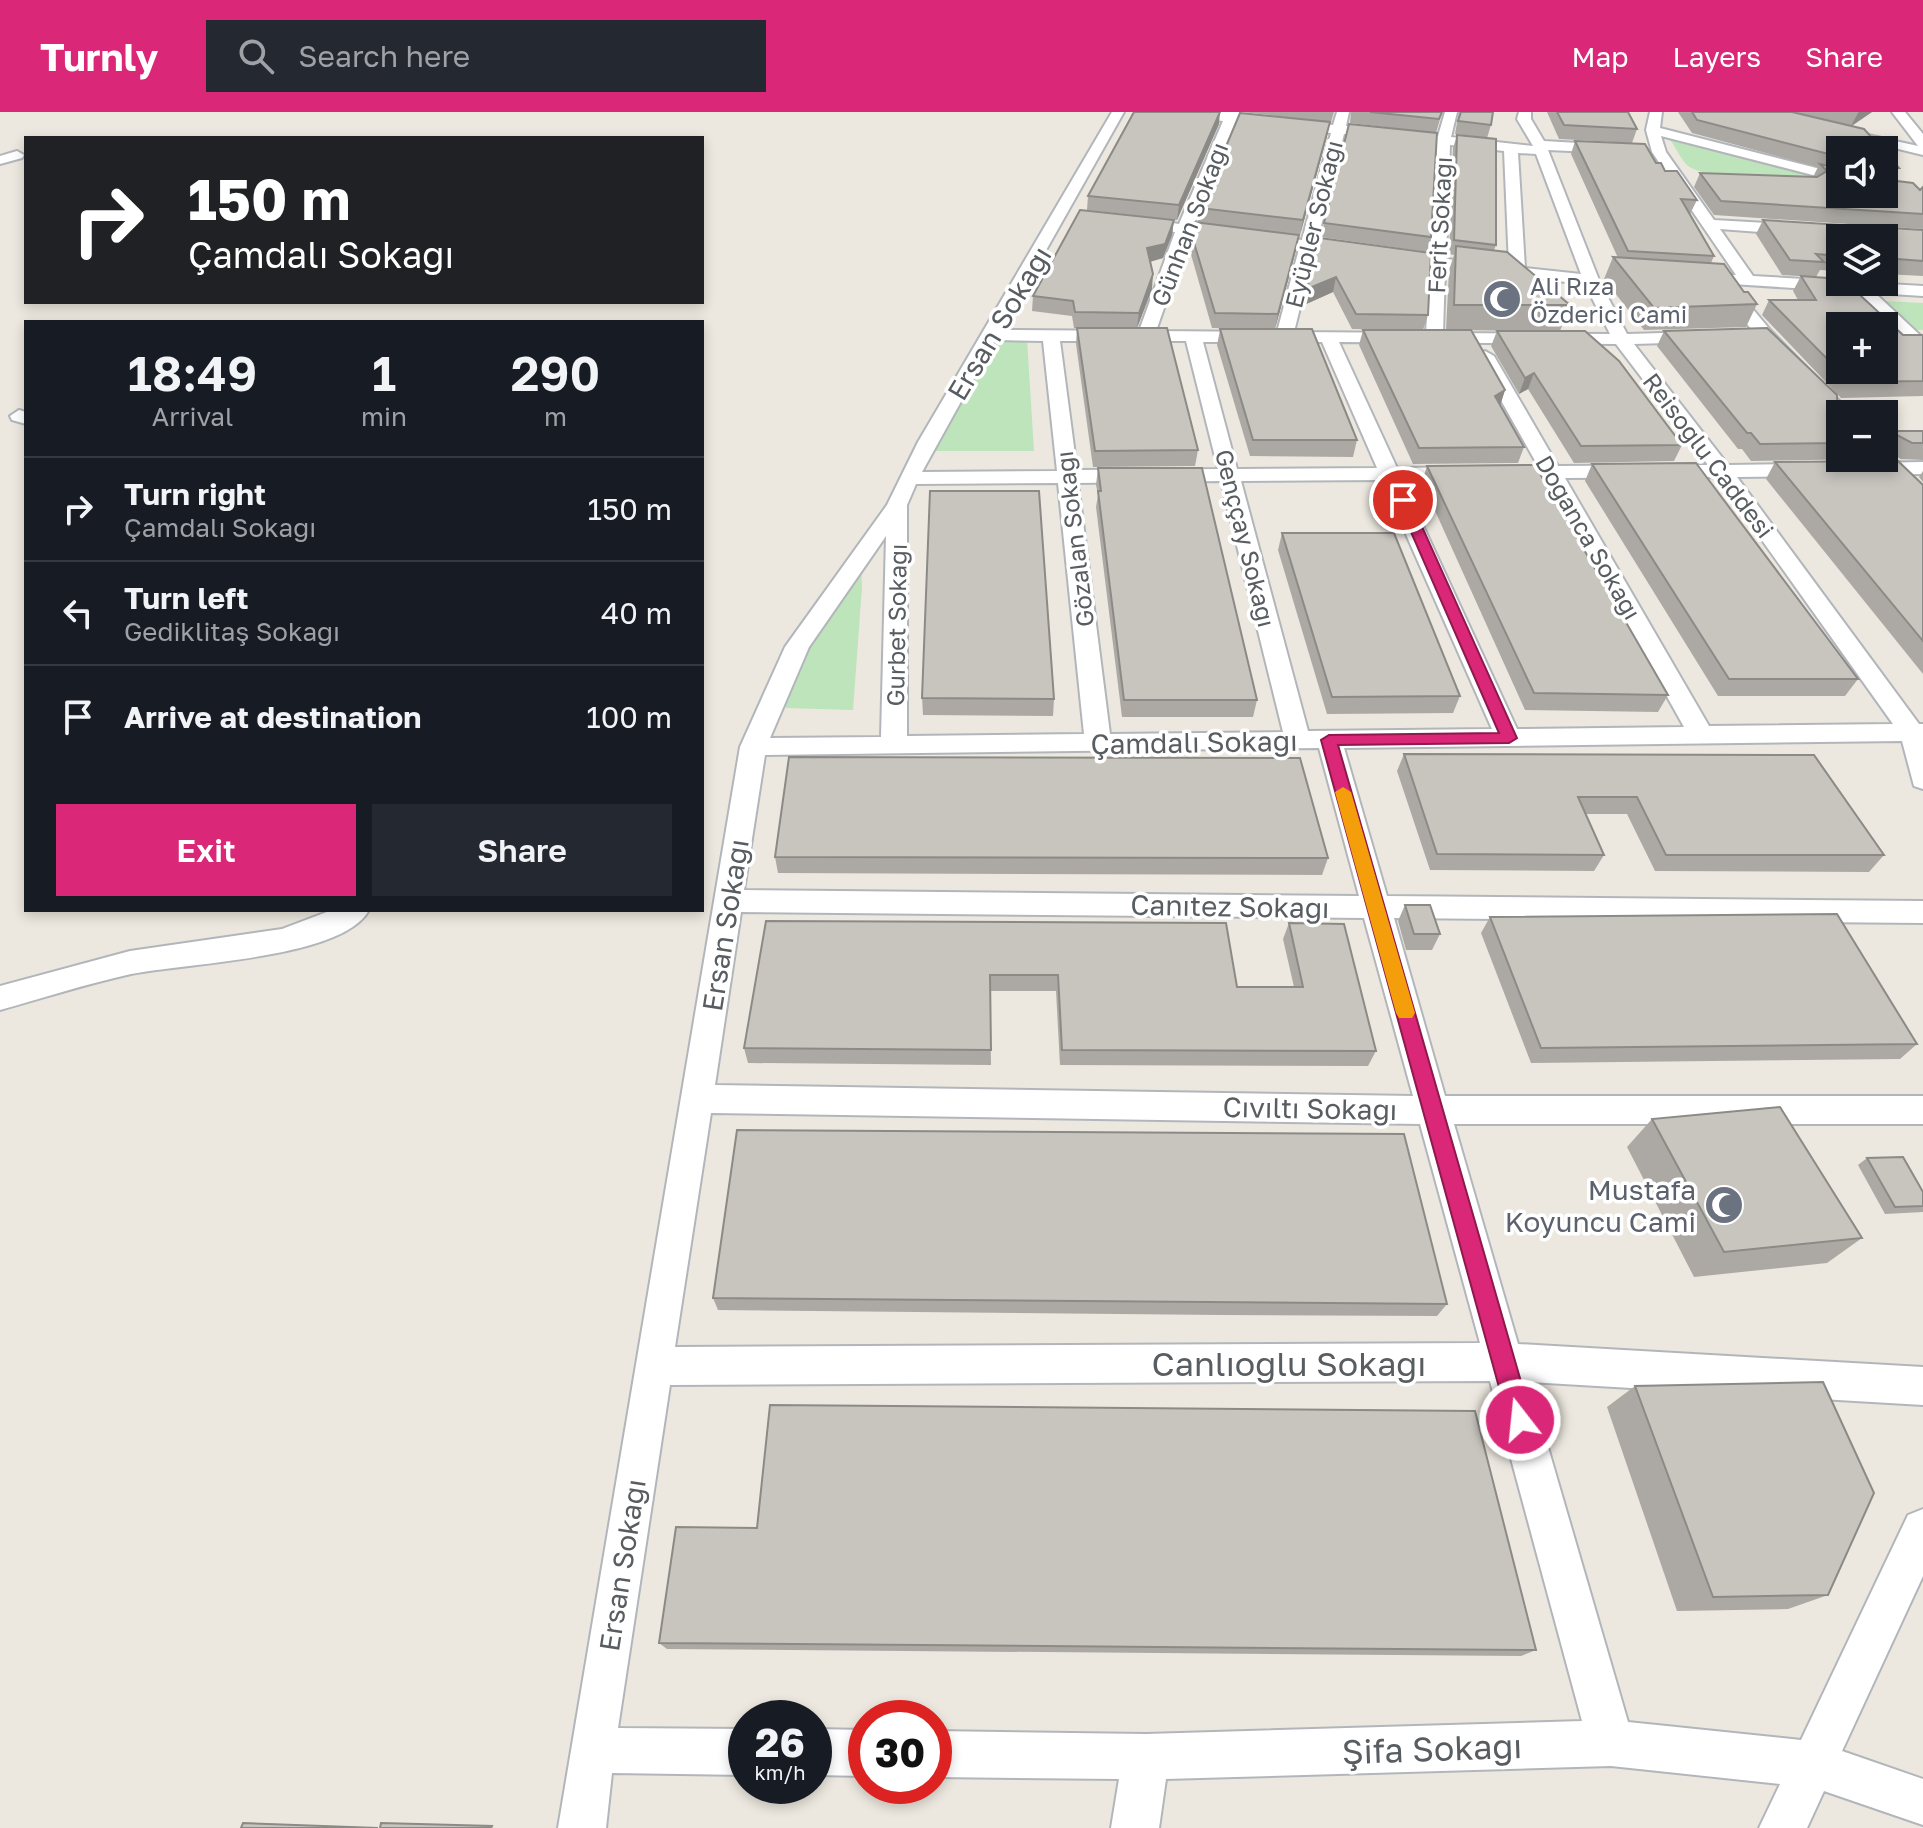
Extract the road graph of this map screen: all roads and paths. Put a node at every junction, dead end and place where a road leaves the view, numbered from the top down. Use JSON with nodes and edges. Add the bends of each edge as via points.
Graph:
{"nodes":[{"id":1,"x":1118,"y":112,"type":"edge"},
{"id":2,"x":1171,"y":112,"type":"edge"},
{"id":3,"x":1343,"y":112,"type":"edge"},
{"id":4,"x":1451,"y":112,"type":"edge"},
{"id":5,"x":1525,"y":112,"type":"edge"},
{"id":6,"x":1656,"y":112,"type":"edge"},
{"id":7,"x":1898,"y":112,"type":"edge"},
{"id":8,"x":1232,"y":115,"type":"edge"},
{"id":9,"x":1337,"y":128,"type":"junction"},
{"id":10,"x":1821,"y":128,"type":"edge"},
{"id":11,"x":1653,"y":130,"type":"junction"},
{"id":12,"x":1444,"y":138,"type":"junction"},
{"id":13,"x":1923,"y":143,"type":"edge"},
{"id":14,"x":1511,"y":148,"type":"junction"},
{"id":15,"x":1541,"y":148,"type":"junction"},
{"id":16,"x":1644,"y":151,"type":"junction"},
{"id":17,"x":1923,"y":151,"type":"edge"},
{"id":18,"x":17,"y":155,"type":"dead end"},
{"id":19,"x":0,"y":160,"type":"edge"},
{"id":20,"x":1826,"y":174,"type":"edge"},
{"id":21,"x":1796,"y":183,"type":"edge"},
{"id":22,"x":1826,"y":184,"type":"edge"},
{"id":23,"x":1109,"y":219,"type":"edge"},
{"id":24,"x":1710,"y":224,"type":"junction"},
{"id":25,"x":1185,"y":227,"type":"junction"},
{"id":26,"x":1817,"y":230,"type":"edge"},
{"id":27,"x":1308,"y":245,"type":"junction"},
{"id":28,"x":1436,"y":263,"type":"junction"},
{"id":29,"x":1517,"y":272,"type":"junction"},
{"id":30,"x":1594,"y":274,"type":"junction"},
{"id":31,"x":1676,"y":276,"type":"edge"},
{"id":32,"x":1720,"y":279,"type":"junction"},
{"id":33,"x":1748,"y":280,"type":"junction"},
{"id":34,"x":1826,"y":285,"type":"edge"},
{"id":35,"x":1898,"y":289,"type":"edge"},
{"id":36,"x":1923,"y":291,"type":"edge"},
{"id":37,"x":1869,"y":296,"type":"edge"},
{"id":38,"x":989,"y":335,"type":"junction"},
{"id":39,"x":1765,"y":335,"type":"junction"},
{"id":40,"x":1051,"y":336,"type":"junction"},
{"id":41,"x":1146,"y":336,"type":"junction"},
{"id":42,"x":1193,"y":336,"type":"junction"},
{"id":43,"x":1284,"y":337,"type":"junction"},
{"id":44,"x":1328,"y":337,"type":"junction"},
{"id":45,"x":1434,"y":338,"type":"junction"},
{"id":46,"x":1474,"y":338,"type":"junction"},
{"id":47,"x":1621,"y":339,"type":"junction"},
{"id":48,"x":1919,"y":339,"type":"edge"},
{"id":49,"x":1829,"y":400,"type":"edge"},
{"id":50,"x":1898,"y":464,"type":"edge"},
{"id":51,"x":1923,"y":468,"type":"edge"},
{"id":52,"x":1826,"y":470,"type":"edge"},
{"id":53,"x":1723,"y":471,"type":"junction"},
{"id":54,"x":1552,"y":472,"type":"junction"},
{"id":55,"x":1898,"y":472,"type":"edge"},
{"id":56,"x":1392,"y":474,"type":"junction"},
{"id":57,"x":1231,"y":475,"type":"junction"},
{"id":58,"x":1066,"y":477,"type":"junction"},
{"id":59,"x":1914,"y":489,"type":"edge"},
{"id":60,"x":902,"y":492,"type":"junction"},
{"id":61,"x":1918,"y":733,"type":"edge"},
{"id":62,"x":1702,"y":736,"type":"junction"},
{"id":63,"x":1509,"y":738,"type":"junction"},
{"id":64,"x":1313,"y":741,"type":"junction"},
{"id":65,"x":1098,"y":743,"type":"junction"},
{"id":66,"x":894,"y":745,"type":"junction"},
{"id":67,"x":753,"y":747,"type":"junction"},
{"id":68,"x":1923,"y":780,"type":"edge"},
{"id":69,"x":729,"y":901,"type":"junction"},
{"id":70,"x":1376,"y":908,"type":"junction"},
{"id":71,"x":352,"y":912,"type":"edge"},
{"id":72,"x":1923,"y":912,"type":"edge"},
{"id":73,"x":0,"y":998,"type":"edge"},
{"id":74,"x":697,"y":1099,"type":"junction"},
{"id":75,"x":1433,"y":1110,"type":"junction"},
{"id":76,"x":1923,"y":1110,"type":"edge"},
{"id":77,"x":1504,"y":1362,"type":"junction"},
{"id":78,"x":654,"y":1366,"type":"junction"},
{"id":79,"x":1923,"y":1386,"type":"edge"},
{"id":80,"x":1923,"y":1530,"type":"edge"},
{"id":81,"x":1611,"y":1743,"type":"junction"},
{"id":82,"x":592,"y":1750,"type":"junction"},
{"id":83,"x":728,"y":1752,"type":"edge"},
{"id":84,"x":952,"y":1754,"type":"edge"},
{"id":85,"x":1146,"y":1757,"type":"junction"},
{"id":86,"x":1812,"y":1764,"type":"junction"},
{"id":87,"x":1923,"y":1802,"type":"edge"},
{"id":88,"x":582,"y":1828,"type":"edge"},
{"id":89,"x":1135,"y":1828,"type":"edge"},
{"id":90,"x":1783,"y":1828,"type":"edge"}],
"edges":[{"from":1,"to":38,"type":"street","name":"Ersan Sokağı","via":[[1070,216]]},
{"from":2,"to":8,"type":"street"},
{"from":3,"to":9,"type":"street","name":"Eyüpler Sokağı"},
{"from":4,"to":12,"type":"street","name":"Ferit Sokağı"},
{"from":5,"to":15,"type":"street","name":"Reisoğlu Caddesi"},
{"from":6,"to":11,"type":"street"},
{"from":7,"to":13,"type":"street"},
{"from":8,"to":9,"type":"street"},
{"from":8,"to":25,"type":"street","name":"Günhan Sokağı"},
{"from":9,"to":12,"type":"street"},
{"from":9,"to":27,"type":"street","name":"Eyüpler Sokağı"},
{"from":10,"to":17,"type":"street"},
{"from":11,"to":16,"type":"street"},
{"from":11,"to":20,"type":"street"},
{"from":12,"to":14,"type":"street"},
{"from":12,"to":28,"type":"street","name":"Ferit Sokağı"},
{"from":14,"to":15,"type":"street"},
{"from":14,"to":29,"type":"street"},
{"from":15,"to":16,"type":"street"},
{"from":15,"to":30,"type":"street","name":"Reisoğlu Caddesi"},
{"from":16,"to":24,"type":"street","via":[[1686,177]]},
{"from":18,"to":19,"type":"street"},
{"from":21,"to":22,"type":"street"},
{"from":23,"to":25,"type":"street"},
{"from":24,"to":26,"type":"street"},
{"from":24,"to":33,"type":"street"},
{"from":25,"to":27,"type":"street"},
{"from":25,"to":41,"type":"street","name":"Günhan Sokağı"},
{"from":27,"to":28,"type":"street"},
{"from":27,"to":43,"type":"street","name":"Eyüpler Sokağı"},
{"from":28,"to":29,"type":"street"},
{"from":28,"to":45,"type":"street","name":"Ferit Sokağı"},
{"from":29,"to":30,"type":"street"},
{"from":30,"to":47,"type":"street","name":"Reisoğlu Caddesi"},
{"from":31,"to":32,"type":"street"},
{"from":32,"to":33,"type":"street"},
{"from":32,"to":39,"type":"street"},
{"from":33,"to":34,"type":"street"},
{"from":35,"to":36,"type":"street"},
{"from":37,"to":48,"type":"street"},
{"from":38,"to":40,"type":"street"},
{"from":38,"to":60,"type":"street","name":"Ersan Sokağı"},
{"from":39,"to":47,"type":"street"},
{"from":39,"to":49,"type":"street"},
{"from":40,"to":41,"type":"street"},
{"from":40,"to":58,"type":"street","name":"Gözalan Sokağı"},
{"from":41,"to":42,"type":"street"},
{"from":42,"to":43,"type":"street"},
{"from":42,"to":57,"type":"street","name":"Genççay Sokağı"},
{"from":43,"to":44,"type":"street"},
{"from":44,"to":45,"type":"street"},
{"from":44,"to":56,"type":"street"},
{"from":45,"to":46,"type":"street"},
{"from":46,"to":47,"type":"street"},
{"from":46,"to":54,"type":"street","name":"Doğanca Sokağı"},
{"from":47,"to":53,"type":"street","name":"Reisoğlu Caddesi"},
{"from":50,"to":51,"type":"street"},
{"from":52,"to":53,"type":"street"},
{"from":53,"to":54,"type":"street"},
{"from":53,"to":61,"type":"street","name":"Reisoğlu Caddesi"},
{"from":54,"to":56,"type":"street"},
{"from":54,"to":62,"type":"street","name":"Doğanca Sokağı"},
{"from":55,"to":59,"type":"street"},
{"from":56,"to":57,"type":"street"},
{"from":56,"to":63,"type":"street"},
{"from":57,"to":58,"type":"street"},
{"from":57,"to":64,"type":"street","name":"Genççay Sokağı"},
{"from":58,"to":60,"type":"street"},
{"from":58,"to":65,"type":"street","name":"Gözalan Sokağı"},
{"from":60,"to":66,"type":"street","name":"Gurbet Sokağı"},
{"from":60,"to":67,"type":"street","name":"Ersan Sokağı","via":[[797,647]]},
{"from":61,"to":62,"type":"street","name":"Çamdalı Sokağı"},
{"from":61,"to":68,"type":"street","name":"Reisoğlu Caddesi"},
{"from":62,"to":63,"type":"street","name":"Çamdalı Sokağı"},
{"from":63,"to":64,"type":"street","name":"Çamdalı Sokağı"},
{"from":64,"to":65,"type":"street","name":"Çamdalı Sokağı"},
{"from":64,"to":70,"type":"street","name":"Genççay Sokağı"},
{"from":65,"to":66,"type":"street","name":"Çamdalı Sokağı"},
{"from":66,"to":67,"type":"street","name":"Çamdalı Sokağı"},
{"from":67,"to":69,"type":"street","name":"Ersan Sokağı"},
{"from":69,"to":70,"type":"street","name":"Canıtez Sokağı"},
{"from":69,"to":74,"type":"street","name":"Ersan Sokağı"},
{"from":70,"to":72,"type":"street","name":"Canıtez Sokağı"},
{"from":70,"to":75,"type":"street","name":"Genççay Sokağı"},
{"from":71,"to":73,"type":"street","via":[[321,930],[147,959]]},
{"from":74,"to":75,"type":"street","name":"Cıvıltı Sokağı"},
{"from":74,"to":78,"type":"street","name":"Ersan Sokağı"},
{"from":75,"to":76,"type":"street","name":"Cıvıltı Sokağı"},
{"from":75,"to":77,"type":"street","name":"Genççay Sokağı"},
{"from":77,"to":78,"type":"street","name":"Canlıoğlu Sokağı"},
{"from":77,"to":79,"type":"street","name":"Canlıoğlu Sokağı"},
{"from":77,"to":81,"type":"street","name":"Genççay Sokağı"},
{"from":78,"to":82,"type":"street","name":"Ersan Sokağı"},
{"from":80,"to":86,"type":"street"},
{"from":81,"to":85,"type":"street","name":"Şifa Sokağı"},
{"from":81,"to":86,"type":"street","name":"Şifa Sokağı"},
{"from":82,"to":83,"type":"street"},
{"from":82,"to":88,"type":"street","name":"Ersan Sokağı"},
{"from":84,"to":85,"type":"street","name":"Şifa Sokağı"},
{"from":85,"to":89,"type":"street"},
{"from":86,"to":87,"type":"street","name":"Şifa Sokağı"},
{"from":86,"to":90,"type":"street"}]}
